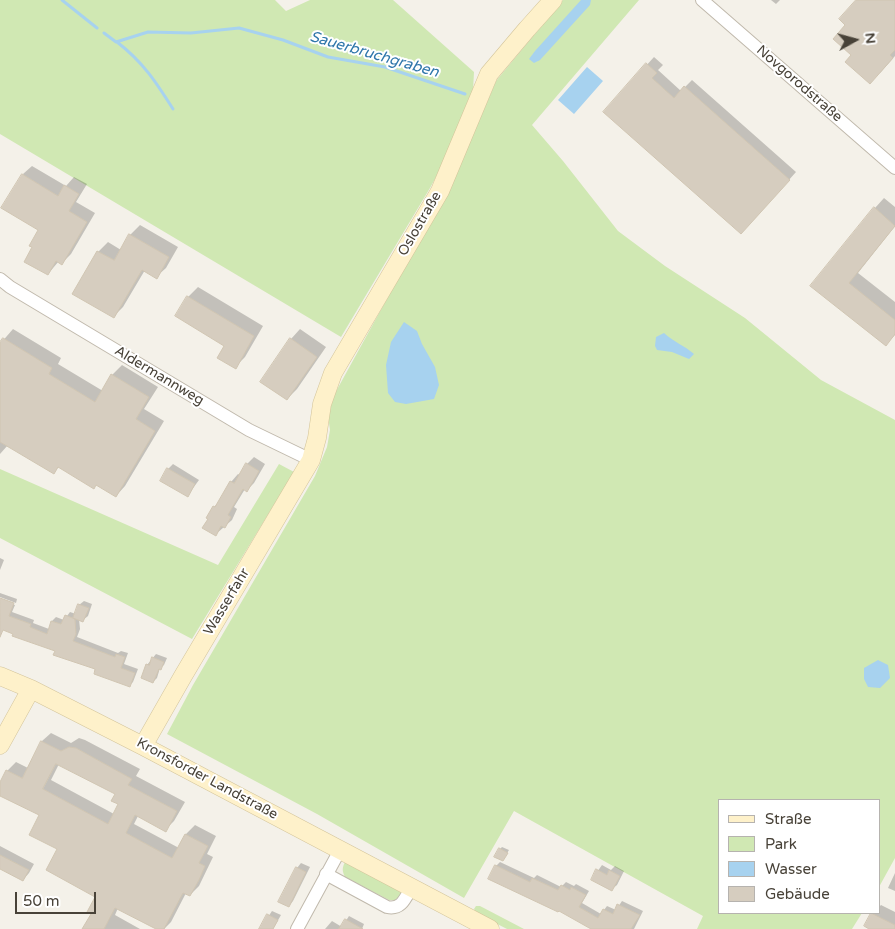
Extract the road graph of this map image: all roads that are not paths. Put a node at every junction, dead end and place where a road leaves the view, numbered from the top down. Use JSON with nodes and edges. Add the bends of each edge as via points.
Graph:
{"nodes":[{"id":1,"x":553,"y":0,"type":"edge"},
{"id":2,"x":702,"y":0,"type":"edge"},
{"id":3,"x":895,"y":168,"type":"edge"},
{"id":4,"x":3,"y":286,"type":"edge"},
{"id":5,"x":312,"y":460,"type":"junction"},
{"id":6,"x":0,"y":676,"type":"edge"},
{"id":7,"x":31,"y":689,"type":"junction"},
{"id":8,"x":0,"y":745,"type":"edge"},
{"id":9,"x":143,"y":746,"type":"junction"},
{"id":10,"x":340,"y":850,"type":"junction"},
{"id":11,"x":326,"y":874,"type":"junction"},
{"id":12,"x":412,"y":888,"type":"junction"},
{"id":13,"x":298,"y":929,"type":"edge"},
{"id":14,"x":490,"y":929,"type":"edge"}],
"edges":[{"from":1,"to":5,"type":"street","name":"Oslostraße","via":[[489,74],[440,191],[333,372],[322,404]]},
{"from":2,"to":3,"type":"street","name":"Novgorodstraße"},
{"from":4,"to":5,"type":"street","name":"Aldermannweg","via":[[249,430]]},
{"from":5,"to":9,"type":"street","name":"Wasserfahr"},
{"from":6,"to":7,"type":"street","name":"Kronsforder Landstraße"},
{"from":7,"to":8,"type":"street"},
{"from":7,"to":9,"type":"street","name":"Kronsforder Landstraße"},
{"from":9,"to":10,"type":"street","name":"Kronsforder Landstraße"},
{"from":10,"to":11,"type":"street"},
{"from":10,"to":12,"type":"street","name":"Kronsforder Landstraße"},
{"from":11,"to":12,"type":"street","via":[[393,908],[400,906]]},
{"from":11,"to":13,"type":"street"},
{"from":12,"to":14,"type":"street","name":"Kronsforder Landstraße"}]}
